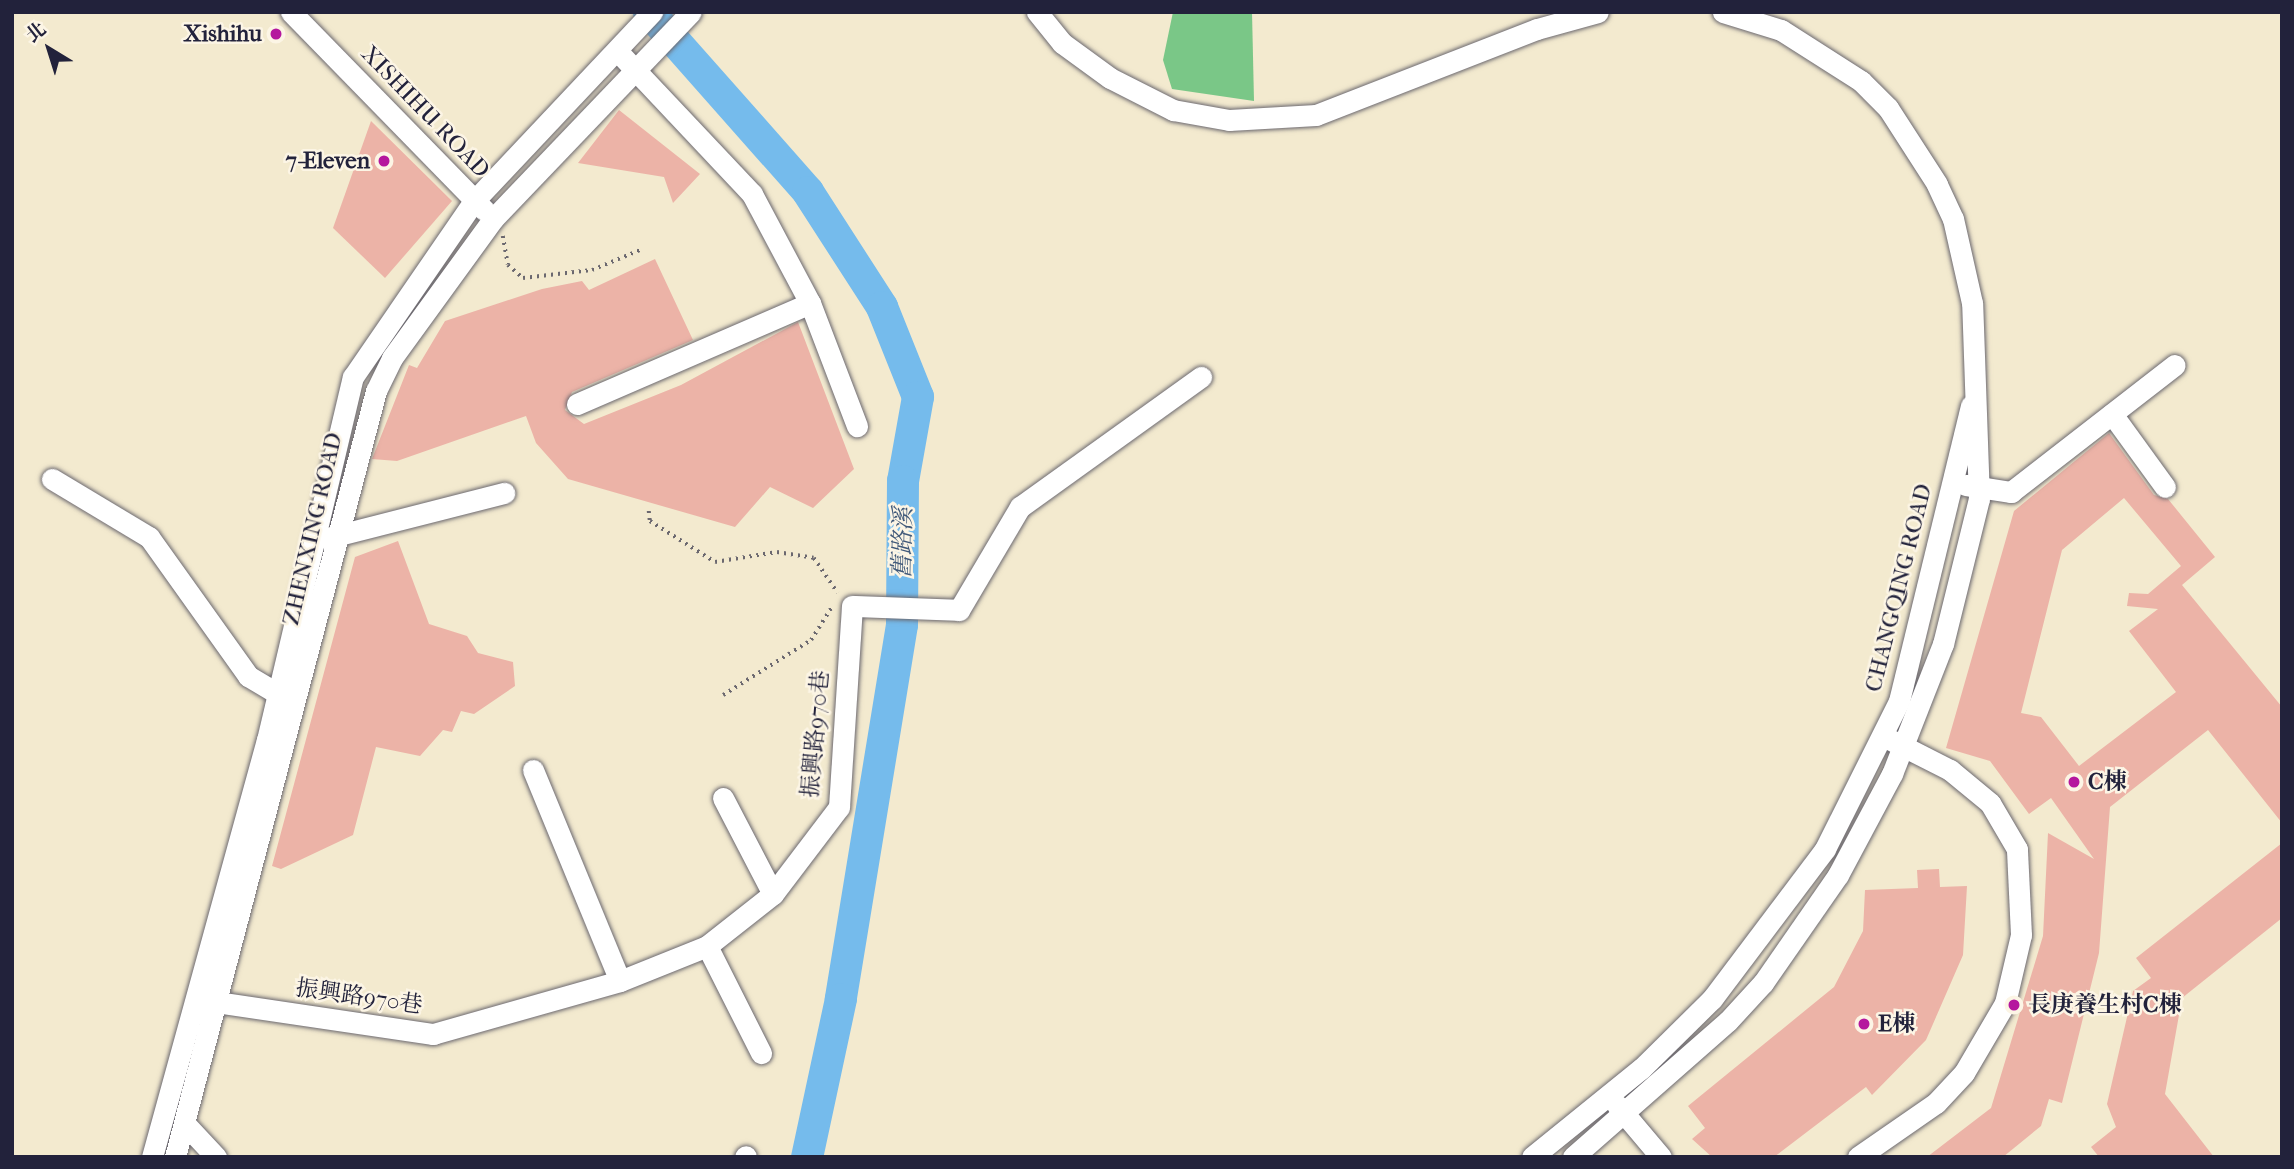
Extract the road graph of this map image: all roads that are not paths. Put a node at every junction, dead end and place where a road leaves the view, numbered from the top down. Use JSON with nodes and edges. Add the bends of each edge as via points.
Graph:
{"nodes":[{"id":1,"x":291,"y":12,"type":"edge"},
{"id":2,"x":652,"y":12,"type":"edge"},
{"id":3,"x":691,"y":12,"type":"edge"},
{"id":4,"x":1037,"y":12,"type":"edge"},
{"id":5,"x":1598,"y":12,"type":"edge"},
{"id":6,"x":1723,"y":12,"type":"edge"},
{"id":7,"x":615,"y":48,"type":"junction"},
{"id":8,"x":633,"y":67,"type":"junction"},
{"id":9,"x":474,"y":201,"type":"junction"},
{"id":10,"x":493,"y":219,"type":"junction"},
{"id":11,"x":810,"y":303,"type":"junction"},
{"id":12,"x":2175,"y":365,"type":"dead end"},
{"id":13,"x":1202,"y":377,"type":"dead end"},
{"id":14,"x":1972,"y":403,"type":"junction"},
{"id":15,"x":577,"y":404,"type":"dead end"},
{"id":16,"x":2112,"y":414,"type":"junction"},
{"id":17,"x":857,"y":426,"type":"dead end"},
{"id":18,"x":52,"y":479,"type":"dead end"},
{"id":19,"x":1953,"y":484,"type":"junction"},
{"id":20,"x":1980,"y":486,"type":"junction"},
{"id":21,"x":2165,"y":487,"type":"dead end"},
{"id":22,"x":504,"y":493,"type":"dead end"},
{"id":23,"x":317,"y":537,"type":"junction"},
{"id":24,"x":339,"y":540,"type":"junction"},
{"id":25,"x":288,"y":700,"type":"junction"},
{"id":26,"x":1882,"y":737,"type":"junction"},
{"id":27,"x":1903,"y":745,"type":"junction"},
{"id":28,"x":533,"y":770,"type":"dead end"},
{"id":29,"x":723,"y":798,"type":"dead end"},
{"id":30,"x":773,"y":894,"type":"junction"},
{"id":31,"x":707,"y":946,"type":"junction"},
{"id":32,"x":620,"y":981,"type":"junction"},
{"id":33,"x":207,"y":1001,"type":"junction"},
{"id":34,"x":761,"y":1053,"type":"dead end"},
{"id":35,"x":1609,"y":1096,"type":"junction"},
{"id":36,"x":1626,"y":1116,"type":"junction"},
{"id":37,"x":186,"y":1125,"type":"junction"},
{"id":38,"x":152,"y":1157,"type":"edge"},
{"id":39,"x":175,"y":1157,"type":"edge"},
{"id":40,"x":216,"y":1157,"type":"edge"},
{"id":41,"x":1532,"y":1157,"type":"edge"},
{"id":42,"x":1573,"y":1157,"type":"edge"},
{"id":43,"x":1661,"y":1157,"type":"edge"},
{"id":44,"x":1858,"y":1157,"type":"edge"}],
"edges":[{"from":1,"to":9,"type":"street","name":"XISHIHU ROAD"},
{"from":2,"to":7,"type":"street","name":"ZHENXING ROAD"},
{"from":3,"to":8,"type":"street","name":"ZHENXING ROAD"},
{"from":4,"to":5,"type":"street","via":[[1062,43],[1131,90],[1173,110],[1229,120],[1316,115],[1537,29]]},
{"from":6,"to":14,"type":"street","name":"CHANGQING ROAD","via":[[1823,51],[1888,108],[1912,140],[1953,219],[1966,272]]},
{"from":7,"to":8,"type":"street"},
{"from":7,"to":9,"type":"street","name":"ZHENXING ROAD"},
{"from":8,"to":10,"type":"street","name":"ZHENXING ROAD"},
{"from":8,"to":11,"type":"street","via":[[752,194]]},
{"from":9,"to":10,"type":"street","name":"XISHIHU ROAD"},
{"from":9,"to":23,"type":"street","name":"ZHENXING ROAD","via":[[353,377]]},
{"from":10,"to":24,"type":"street","name":"ZHENXING ROAD","via":[[376,391]]},
{"from":11,"to":15,"type":"street"},
{"from":11,"to":17,"type":"street"},
{"from":12,"to":16,"type":"street"},
{"from":13,"to":30,"type":"street","name":"振興路970巷","via":[[1020,507],[959,610],[847,601],[839,807]]},
{"from":14,"to":19,"type":"street","name":"CHANGQING ROAD"},
{"from":14,"to":20,"type":"street","name":"CHANGQING ROAD"},
{"from":16,"to":20,"type":"street","via":[[2011,492]]},
{"from":16,"to":21,"type":"street"},
{"from":18,"to":25,"type":"street","via":[[149,537],[248,676]]},
{"from":19,"to":20,"type":"street"},
{"from":19,"to":26,"type":"street","name":"CHANGQING ROAD","via":[[1915,648]]},
{"from":20,"to":27,"type":"street","name":"CHANGQING ROAD","via":[[1957,602]]},
{"from":22,"to":24,"type":"street"},
{"from":23,"to":24,"type":"street"},
{"from":23,"to":25,"type":"street","name":"ZHENXING ROAD"},
{"from":24,"to":25,"type":"street","name":"ZHENXING ROAD"},
{"from":25,"to":33,"type":"street","name":"ZHENXING ROAD"},
{"from":26,"to":27,"type":"street"},
{"from":26,"to":35,"type":"street","name":"CHANGQING ROAD","via":[[1825,849],[1776,920],[1712,999]]},
{"from":27,"to":36,"type":"street","name":"CHANGQING ROAD","via":[[1838,875],[1763,983]]},
{"from":27,"to":44,"type":"street","via":[[1950,770],[1990,803],[2018,849],[2021,935],[2005,1003],[1964,1073],[1936,1102]]},
{"from":28,"to":32,"type":"street"},
{"from":29,"to":30,"type":"street"},
{"from":30,"to":31,"type":"street","name":"振興路970巷"},
{"from":31,"to":32,"type":"street","name":"振興路970巷"},
{"from":31,"to":34,"type":"street"},
{"from":32,"to":33,"type":"street","name":"振興路970巷","via":[[433,1034]]},
{"from":33,"to":37,"type":"street","name":"ZHENXING ROAD"},
{"from":33,"to":38,"type":"street","name":"ZHENXING ROAD"},
{"from":35,"to":36,"type":"street"},
{"from":35,"to":41,"type":"street","name":"CHANGQING ROAD"},
{"from":36,"to":42,"type":"street","name":"CHANGQING ROAD"},
{"from":36,"to":43,"type":"street"},
{"from":37,"to":39,"type":"street","name":"ZHENXING ROAD"},
{"from":37,"to":40,"type":"street"}]}
